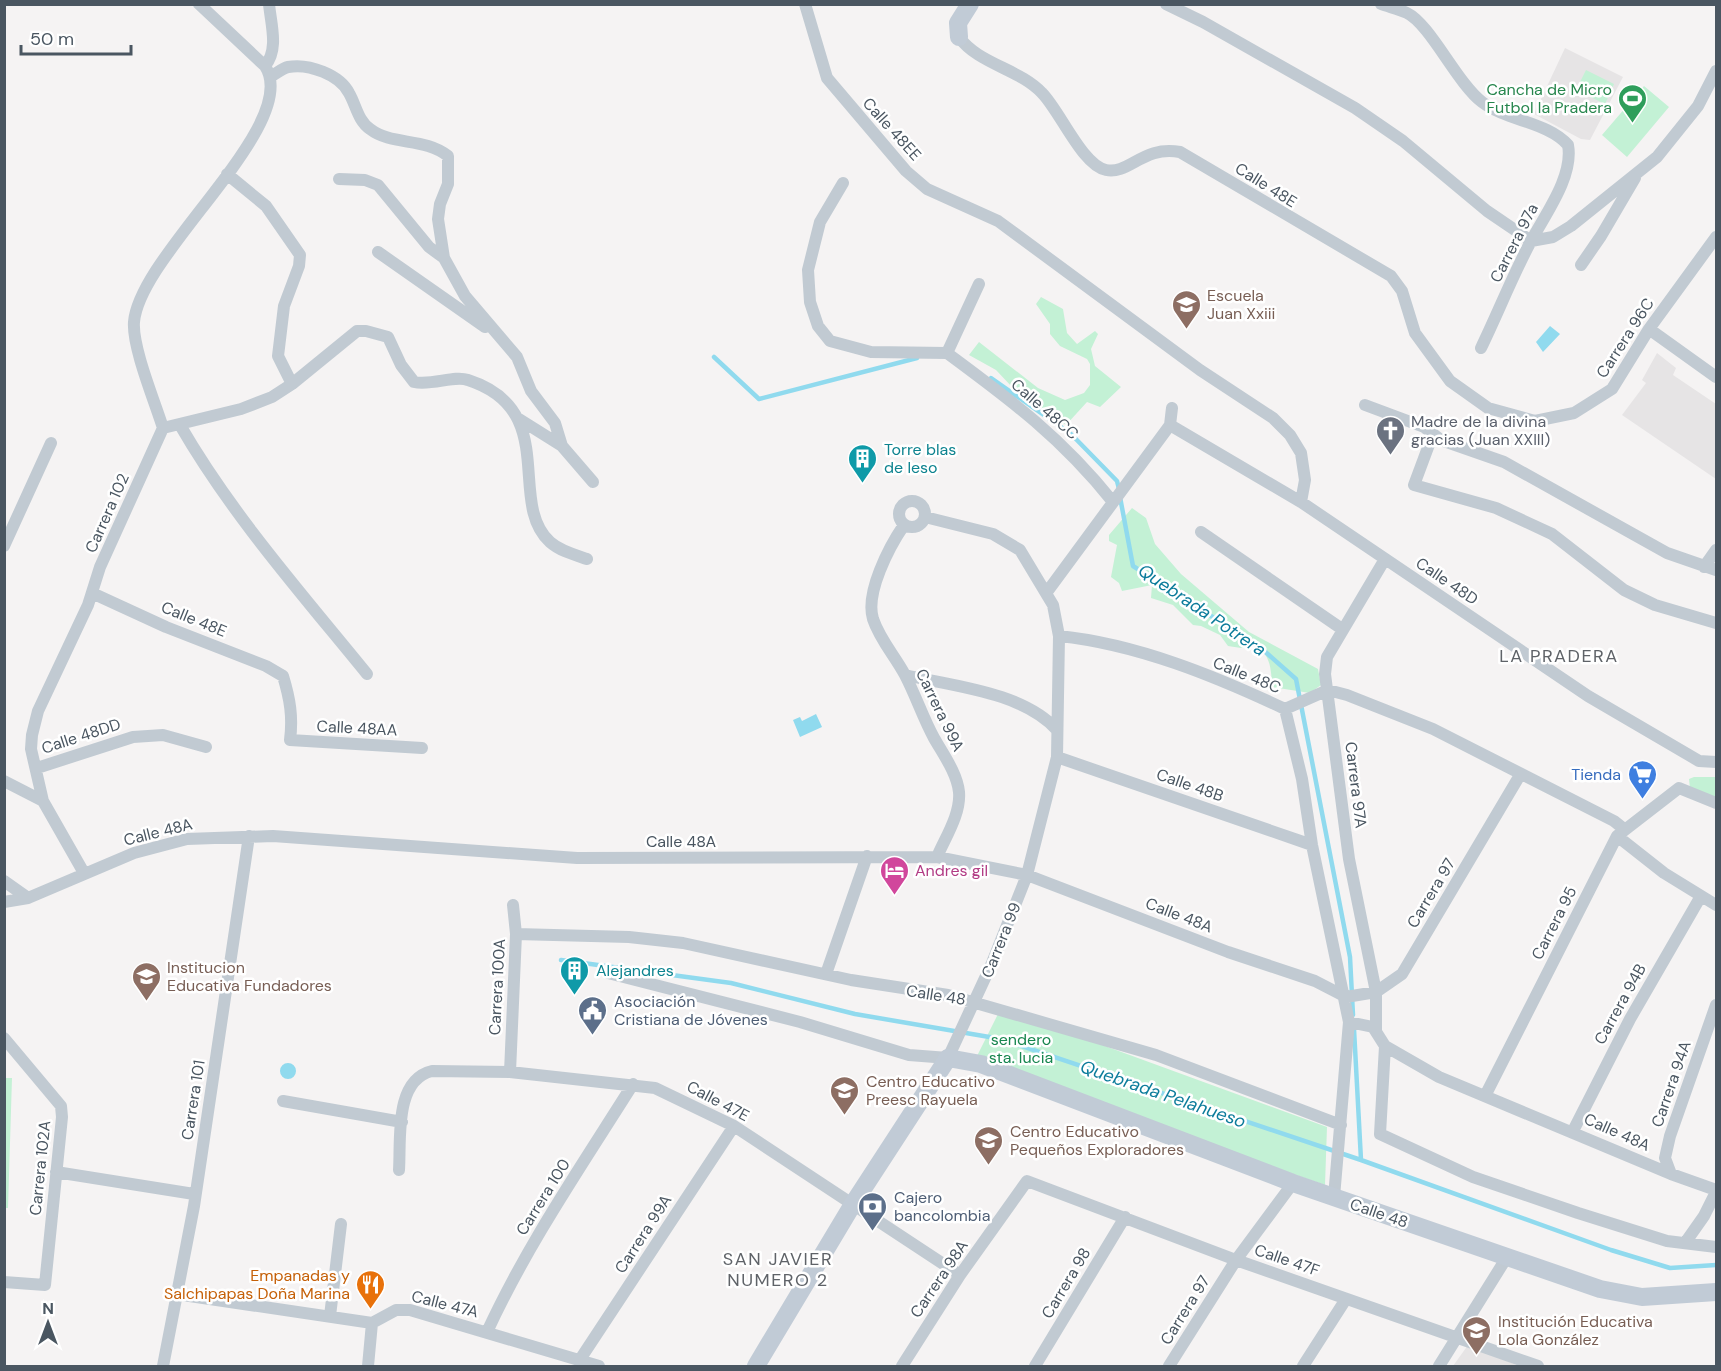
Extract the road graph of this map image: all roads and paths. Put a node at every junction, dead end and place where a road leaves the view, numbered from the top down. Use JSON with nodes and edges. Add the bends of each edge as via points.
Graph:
{"nodes":[{"id":1,"x":199,"y":4,"type":"edge"},
{"id":2,"x":269,"y":4,"type":"edge"},
{"id":3,"x":805,"y":4,"type":"edge"},
{"id":4,"x":970,"y":4,"type":"edge"},
{"id":5,"x":1166,"y":4,"type":"edge"},
{"id":6,"x":1381,"y":4,"type":"edge"},
{"id":7,"x":1412,"y":9,"type":"edge"},
{"id":8,"x":959,"y":38,"type":"joint"},
{"id":9,"x":268,"y":71,"type":"junction"},
{"id":10,"x":1716,"y":72,"type":"edge"},
{"id":11,"x":1639,"y":172,"type":"junction"},
{"id":12,"x":227,"y":174,"type":"junction"},
{"id":13,"x":339,"y":179,"type":"dead end"},
{"id":14,"x":843,"y":183,"type":"dead end"},
{"id":15,"x":1716,"y":237,"type":"edge"},
{"id":16,"x":1531,"y":241,"type":"junction"},
{"id":17,"x":378,"y":252,"type":"dead end"},
{"id":18,"x":444,"y":258,"type":"junction"},
{"id":19,"x":1581,"y":265,"type":"dead end"},
{"id":20,"x":979,"y":284,"type":"dead end"},
{"id":21,"x":1649,"y":329,"type":"junction"},
{"id":22,"x":498,"y":336,"type":"junction"},
{"id":23,"x":1481,"y":348,"type":"dead end"},
{"id":24,"x":946,"y":353,"type":"junction"},
{"id":25,"x":1716,"y":378,"type":"edge"},
{"id":26,"x":292,"y":384,"type":"junction"},
{"id":27,"x":1365,"y":405,"type":"dead end"},
{"id":28,"x":1172,"y":408,"type":"dead end"},
{"id":29,"x":519,"y":419,"type":"junction"},
{"id":30,"x":1535,"y":421,"type":"joint"},
{"id":31,"x":180,"y":425,"type":"junction"},
{"id":32,"x":1170,"y":425,"type":"junction"},
{"id":33,"x":163,"y":428,"type":"junction"},
{"id":34,"x":1433,"y":434,"type":"junction"},
{"id":35,"x":51,"y":443,"type":"dead end"},
{"id":36,"x":561,"y":446,"type":"junction"},
{"id":37,"x":593,"y":482,"type":"dead end"},
{"id":38,"x":1114,"y":500,"type":"junction"},
{"id":39,"x":1301,"y":502,"type":"junction"},
{"id":40,"x":925,"y":517,"type":"junction"},
{"id":41,"x":904,"y":525,"type":"junction"},
{"id":42,"x":1201,"y":532,"type":"dead end"},
{"id":43,"x":4,"y":546,"type":"edge"},
{"id":44,"x":1716,"y":550,"type":"edge"},
{"id":45,"x":587,"y":559,"type":"dead end"},
{"id":46,"x":1385,"y":559,"type":"junction"},
{"id":47,"x":1710,"y":569,"type":"edge"},
{"id":48,"x":1047,"y":592,"type":"junction"},
{"id":49,"x":92,"y":593,"type":"junction"},
{"id":50,"x":1716,"y":623,"type":"edge"},
{"id":51,"x":1342,"y":629,"type":"junction"},
{"id":52,"x":1059,"y":636,"type":"junction"},
{"id":53,"x":367,"y":674,"type":"dead end"},
{"id":54,"x":905,"y":675,"type":"junction"},
{"id":55,"x":1324,"y":692,"type":"junction"},
{"id":56,"x":1287,"y":708,"type":"junction"},
{"id":57,"x":1057,"y":730,"type":"junction"},
{"id":58,"x":290,"y":740,"type":"joint"},
{"id":59,"x":206,"y":747,"type":"dead end"},
{"id":60,"x":422,"y":748,"type":"dead end"},
{"id":61,"x":1057,"y":757,"type":"junction"},
{"id":62,"x":1711,"y":763,"type":"edge"},
{"id":63,"x":37,"y":768,"type":"junction"},
{"id":64,"x":1520,"y":775,"type":"junction"},
{"id":65,"x":4,"y":781,"type":"edge"},
{"id":66,"x":43,"y":801,"type":"junction"},
{"id":67,"x":1716,"y":803,"type":"edge"},
{"id":68,"x":1621,"y":833,"type":"junction"},
{"id":69,"x":249,"y":836,"type":"junction"},
{"id":70,"x":1312,"y":845,"type":"junction"},
{"id":71,"x":867,"y":856,"type":"junction"},
{"id":72,"x":937,"y":857,"type":"junction"},
{"id":73,"x":84,"y":873,"type":"junction"},
{"id":74,"x":1027,"y":875,"type":"junction"},
{"id":75,"x":4,"y":881,"type":"edge"},
{"id":76,"x":1701,"y":896,"type":"junction"},
{"id":77,"x":28,"y":898,"type":"junction"},
{"id":78,"x":4,"y":902,"type":"edge"},
{"id":79,"x":513,"y":905,"type":"dead end"},
{"id":80,"x":1716,"y":905,"type":"edge"},
{"id":81,"x":516,"y":934,"type":"junction"},
{"id":82,"x":608,"y":973,"type":"dead end"},
{"id":83,"x":826,"y":974,"type":"junction"},
{"id":84,"x":1374,"y":992,"type":"junction"},
{"id":85,"x":1347,"y":997,"type":"junction"},
{"id":86,"x":1716,"y":1005,"type":"edge"},
{"id":87,"x":972,"y":1006,"type":"junction"},
{"id":88,"x":1350,"y":1023,"type":"junction"},
{"id":89,"x":1374,"y":1029,"type":"junction"},
{"id":90,"x":4,"y":1038,"type":"edge"},
{"id":91,"x":1385,"y":1046,"type":"junction"},
{"id":92,"x":950,"y":1054,"type":"junction"},
{"id":93,"x":510,"y":1072,"type":"junction"},
{"id":94,"x":633,"y":1084,"type":"junction"},
{"id":95,"x":1485,"y":1096,"type":"junction"},
{"id":96,"x":283,"y":1101,"type":"dead end"},
{"id":97,"x":402,"y":1122,"type":"junction"},
{"id":98,"x":1341,"y":1125,"type":"junction"},
{"id":99,"x":734,"y":1126,"type":"junction"},
{"id":100,"x":1573,"y":1131,"type":"junction"},
{"id":101,"x":399,"y":1170,"type":"dead end"},
{"id":102,"x":56,"y":1172,"type":"junction"},
{"id":103,"x":1671,"y":1174,"type":"junction"},
{"id":104,"x":1027,"y":1181,"type":"joint"},
{"id":105,"x":1293,"y":1183,"type":"junction"},
{"id":106,"x":1716,"y":1191,"type":"edge"},
{"id":107,"x":194,"y":1194,"type":"junction"},
{"id":108,"x":1334,"y":1197,"type":"junction"},
{"id":109,"x":853,"y":1204,"type":"junction"},
{"id":110,"x":1125,"y":1217,"type":"junction"},
{"id":111,"x":341,"y":1224,"type":"dead end"},
{"id":112,"x":1685,"y":1243,"type":"junction"},
{"id":113,"x":1716,"y":1247,"type":"edge"},
{"id":114,"x":1507,"y":1257,"type":"junction"},
{"id":115,"x":1236,"y":1260,"type":"junction"},
{"id":116,"x":960,"y":1275,"type":"junction"},
{"id":117,"x":4,"y":1282,"type":"edge"},
{"id":118,"x":1716,"y":1292,"type":"edge"},
{"id":119,"x":176,"y":1294,"type":"junction"},
{"id":120,"x":1346,"y":1299,"type":"junction"},
{"id":121,"x":330,"y":1316,"type":"junction"},
{"id":122,"x":372,"y":1323,"type":"junction"},
{"id":123,"x":487,"y":1332,"type":"junction"},
{"id":124,"x":1457,"y":1337,"type":"junction"},
{"id":125,"x":579,"y":1361,"type":"junction"},
{"id":126,"x":163,"y":1366,"type":"edge"},
{"id":127,"x":368,"y":1366,"type":"edge"},
{"id":128,"x":599,"y":1366,"type":"edge"},
{"id":129,"x":756,"y":1366,"type":"edge"},
{"id":130,"x":902,"y":1366,"type":"edge"},
{"id":131,"x":1035,"y":1366,"type":"edge"},
{"id":132,"x":1169,"y":1366,"type":"edge"},
{"id":133,"x":1303,"y":1366,"type":"edge"},
{"id":134,"x":1439,"y":1366,"type":"edge"},
{"id":135,"x":1538,"y":1366,"type":"edge"}],
"edges":[{"from":1,"to":9,"type":"street"},
{"from":2,"to":9,"type":"street","via":[[274,48]]},
{"from":3,"to":39,"type":"street","name":"Calle 48EE","via":[[828,78],[891,155],[927,189],[1008,228],[1200,370],[1273,418],[1301,453],[1305,480]]},
{"from":4,"to":8,"type":"street","via":[[958,23]]},
{"from":5,"to":16,"type":"street","via":[[1355,108]]},
{"from":6,"to":7,"type":"street"},
{"from":7,"to":16,"type":"street","name":"Carrera 97a","via":[[1482,102],[1560,136],[1568,145],[1558,192]]},
{"from":8,"to":30,"type":"street","name":"Calle 48E","via":[[1038,89],[1098,167],[1113,171],[1150,153],[1179,152],[1378,267],[1397,283],[1415,333],[1450,381],[1488,408]]},
{"from":9,"to":12,"type":"street","via":[[271,94],[260,127]]},
{"from":9,"to":18,"type":"street","via":[[312,68],[341,81],[370,129],[436,146],[448,156],[448,184],[438,219]]},
{"from":10,"to":11,"type":"street","via":[[1682,128]]},
{"from":11,"to":16,"type":"street","via":[[1571,226],[1553,237]]},
{"from":11,"to":19,"type":"street"},
{"from":12,"to":26,"type":"street","via":[[266,206],[300,255],[284,306],[278,356]]},
{"from":12,"to":33,"type":"street","via":[[179,237],[140,300],[134,322]]},
{"from":13,"to":18,"type":"street","via":[[378,185],[429,247]]},
{"from":14,"to":24,"type":"street","via":[[820,222],[808,270],[810,302],[818,326],[830,341],[871,352]]},
{"from":15,"to":21,"type":"street","name":"Carrera 96C"},
{"from":16,"to":23,"type":"street","name":"Carrera 97a"},
{"from":17,"to":22,"type":"street"},
{"from":18,"to":22,"type":"street","via":[[465,296]]},
{"from":20,"to":24,"type":"street"},
{"from":21,"to":25,"type":"street"},
{"from":21,"to":30,"type":"street","name":"Carrera 96C","via":[[1605,396],[1574,413]]},
{"from":22,"to":36,"type":"street","via":[[517,357],[531,391],[555,423]]},
{"from":24,"to":38,"type":"street","name":"Calle 48CC","via":[[1027,412],[1082,463]]},
{"from":26,"to":29,"type":"street","via":[[357,331],[366,331],[388,337],[414,382],[426,385],[466,379],[501,399]]},
{"from":26,"to":31,"type":"street","via":[[256,404]]},
{"from":27,"to":34,"type":"street"},
{"from":28,"to":32,"type":"street"},
{"from":29,"to":36,"type":"street"},
{"from":29,"to":45,"type":"street","via":[[539,527],[549,542]]},
{"from":31,"to":33,"type":"street"},
{"from":31,"to":53,"type":"street","via":[[254,534]]},
{"from":32,"to":38,"type":"street"},
{"from":32,"to":39,"type":"street","name":"Calle 48D"},
{"from":33,"to":49,"type":"street","name":"Carrera 102"},
{"from":34,"to":47,"type":"street","via":[[1504,462],[1667,553]]},
{"from":34,"to":50,"type":"street","via":[[1414,485],[1505,513],[1552,534],[1624,590],[1655,605]]},
{"from":35,"to":43,"type":"street"},
{"from":36,"to":37,"type":"street"},
{"from":38,"to":48,"type":"street"},
{"from":39,"to":46,"type":"street","name":"Calle 48D"},
{"from":40,"to":41,"type":"street","via":[[919,525]]},
{"from":40,"to":41,"type":"street","via":[[919,503],[908,501],[898,511]]},
{"from":40,"to":48,"type":"street","via":[[993,534],[1020,550]]},
{"from":41,"to":54,"type":"street","name":"Carrera 99A","via":[[876,578],[872,617]]},
{"from":42,"to":51,"type":"street"},
{"from":44,"to":47,"type":"street"},
{"from":46,"to":51,"type":"street","name":"Carrera 97A"},
{"from":46,"to":62,"type":"street","name":"Calle 48D","via":[[1588,696]]},
{"from":48,"to":52,"type":"street"},
{"from":49,"to":58,"type":"street","name":"Calle 48E","via":[[283,676],[291,700]]},
{"from":49,"to":63,"type":"street","name":"Carrera 102","via":[[34,724],[31,749]]},
{"from":51,"to":55,"type":"street","name":"Carrera 97A","via":[[1327,657]]},
{"from":52,"to":56,"type":"street","name":"Calle 48C","via":[[1091,639],[1172,663]]},
{"from":52,"to":57,"type":"street","name":"Carrera 99"},
{"from":54,"to":57,"type":"street","via":[[1003,697],[1048,720]]},
{"from":54,"to":72,"type":"street","name":"Carrera 99A","via":[[959,792],[952,824]]},
{"from":55,"to":56,"type":"street","name":"Calle 48C"},
{"from":55,"to":64,"type":"street","via":[[1382,707]]},
{"from":55,"to":84,"type":"street","name":"Carrera 97A"},
{"from":56,"to":70,"type":"street"},
{"from":57,"to":61,"type":"street","name":"Carrera 99"},
{"from":58,"to":60,"type":"street","name":"Calle 48AA"},
{"from":59,"to":63,"type":"street","name":"Calle 48DD","via":[[163,735],[133,737]]},
{"from":61,"to":70,"type":"street","name":"Calle 48B"},
{"from":61,"to":74,"type":"street","name":"Carrera 99"},
{"from":63,"to":66,"type":"street","name":"Carrera 102"},
{"from":64,"to":68,"type":"street","via":[[1614,821]]},
{"from":64,"to":84,"type":"street","name":"Carrera 97","via":[[1402,974]]},
{"from":65,"to":66,"type":"street"},
{"from":66,"to":73,"type":"street","name":"Carrera 102"},
{"from":67,"to":68,"type":"street","name":"Carrera 95","via":[[1679,788]]},
{"from":68,"to":76,"type":"street"},
{"from":68,"to":95,"type":"street","name":"Carrera 95"},
{"from":69,"to":71,"type":"street","name":"Calle 48A","via":[[577,858]]},
{"from":69,"to":73,"type":"street","name":"Calle 48A","via":[[187,839],[134,853]]},
{"from":69,"to":107,"type":"street","name":"Carrera 101"},
{"from":70,"to":85,"type":"street"},
{"from":71,"to":72,"type":"street","name":"Calle 48A"},
{"from":71,"to":83,"type":"street"},
{"from":72,"to":74,"type":"street","name":"Calle 48A"},
{"from":73,"to":77,"type":"street","name":"Calle 48A"},
{"from":74,"to":85,"type":"street","name":"Calle 48A","via":[[1315,981]]},
{"from":74,"to":87,"type":"street","name":"Carrera 99"},
{"from":75,"to":77,"type":"street"},
{"from":76,"to":80,"type":"street"},
{"from":76,"to":100,"type":"street","name":"Carrera 94B","via":[[1629,1019]]},
{"from":77,"to":78,"type":"street","name":"Calle 48A"},
{"from":79,"to":81,"type":"street","name":"Carrera 100A"},
{"from":81,"to":83,"type":"street","name":"Calle 48","via":[[629,937],[683,943]]},
{"from":81,"to":93,"type":"street","name":"Carrera 100A"},
{"from":82,"to":92,"type":"street","via":[[800,1022],[909,1055]]},
{"from":83,"to":87,"type":"street","name":"Calle 48"},
{"from":84,"to":85,"type":"street","name":"Carrera 97"},
{"from":84,"to":89,"type":"street","name":"Carrera 97A"},
{"from":85,"to":88,"type":"street"},
{"from":86,"to":103,"type":"street","name":"Carrera 94A","via":[[1670,1136],[1665,1158]]},
{"from":87,"to":92,"type":"street","name":"Carrera 99"},
{"from":87,"to":98,"type":"street","name":"Calle 48","via":[[1156,1055]]},
{"from":88,"to":89,"type":"street"},
{"from":88,"to":98,"type":"street"},
{"from":89,"to":91,"type":"street"},
{"from":90,"to":102,"type":"street","name":"Carrera 102A","via":[[61,1106]]},
{"from":91,"to":95,"type":"street","name":"Calle 48A","via":[[1439,1077]]},
{"from":91,"to":112,"type":"street","via":[[1380,1134],[1473,1177],[1667,1241]]},
{"from":92,"to":105,"type":"street","name":"Calle 48"},
{"from":92,"to":109,"type":"street","name":"Carrera 99"},
{"from":93,"to":94,"type":"street","name":"Calle 47E"},
{"from":93,"to":97,"type":"street","name":"Calle 47E","via":[[422,1073],[409,1087]]},
{"from":94,"to":99,"type":"street","name":"Calle 47E","via":[[655,1088]]},
{"from":94,"to":123,"type":"street","name":"Carrera 100","via":[[529,1249]]},
{"from":95,"to":100,"type":"street","name":"Calle 48A"},
{"from":96,"to":97,"type":"street"},
{"from":97,"to":101,"type":"street"},
{"from":98,"to":108,"type":"street"},
{"from":99,"to":109,"type":"street","name":"Calle 47E"},
{"from":99,"to":125,"type":"street","name":"Carrera 99A"},
{"from":100,"to":103,"type":"street","name":"Calle 48A"},
{"from":102,"to":107,"type":"street"},
{"from":102,"to":117,"type":"street","name":"Carrera 102A","via":[[45,1285]]},
{"from":103,"to":106,"type":"street","name":"Calle 48A"},
{"from":104,"to":110,"type":"street","name":"Calle 47F"},
{"from":104,"to":116,"type":"street","name":"Carrera 98A"},
{"from":105,"to":108,"type":"street","name":"Calle 48"},
{"from":105,"to":115,"type":"street","name":"Carrera 97"},
{"from":106,"to":112,"type":"street"},
{"from":107,"to":119,"type":"street","name":"Carrera 101"},
{"from":108,"to":114,"type":"street","name":"Calle 48"},
{"from":109,"to":116,"type":"street","name":"Calle 47E"},
{"from":109,"to":129,"type":"street","name":"Carrera 99"},
{"from":110,"to":115,"type":"street","name":"Calle 47F"},
{"from":110,"to":131,"type":"street","name":"Carrera 98"},
{"from":111,"to":121,"type":"street"},
{"from":112,"to":113,"type":"street"},
{"from":114,"to":118,"type":"street","name":"Calle 48","via":[[1600,1289],[1642,1297]]},
{"from":114,"to":124,"type":"street"},
{"from":115,"to":120,"type":"street","name":"Calle 47F"},
{"from":115,"to":132,"type":"street","name":"Carrera 97"},
{"from":116,"to":130,"type":"street","name":"Carrera 98A"},
{"from":119,"to":121,"type":"street"},
{"from":119,"to":126,"type":"street","name":"Carrera 101"},
{"from":120,"to":124,"type":"street","name":"Calle 47F"},
{"from":120,"to":133,"type":"street"},
{"from":121,"to":122,"type":"street"},
{"from":122,"to":123,"type":"street","name":"Calle 47A","via":[[396,1310],[410,1310]]},
{"from":122,"to":127,"type":"street"},
{"from":123,"to":125,"type":"street","name":"Calle 47A"},
{"from":124,"to":134,"type":"street"},
{"from":124,"to":135,"type":"street","name":"Calle 47F"},
{"from":125,"to":128,"type":"street","name":"Calle 47A"}]}
